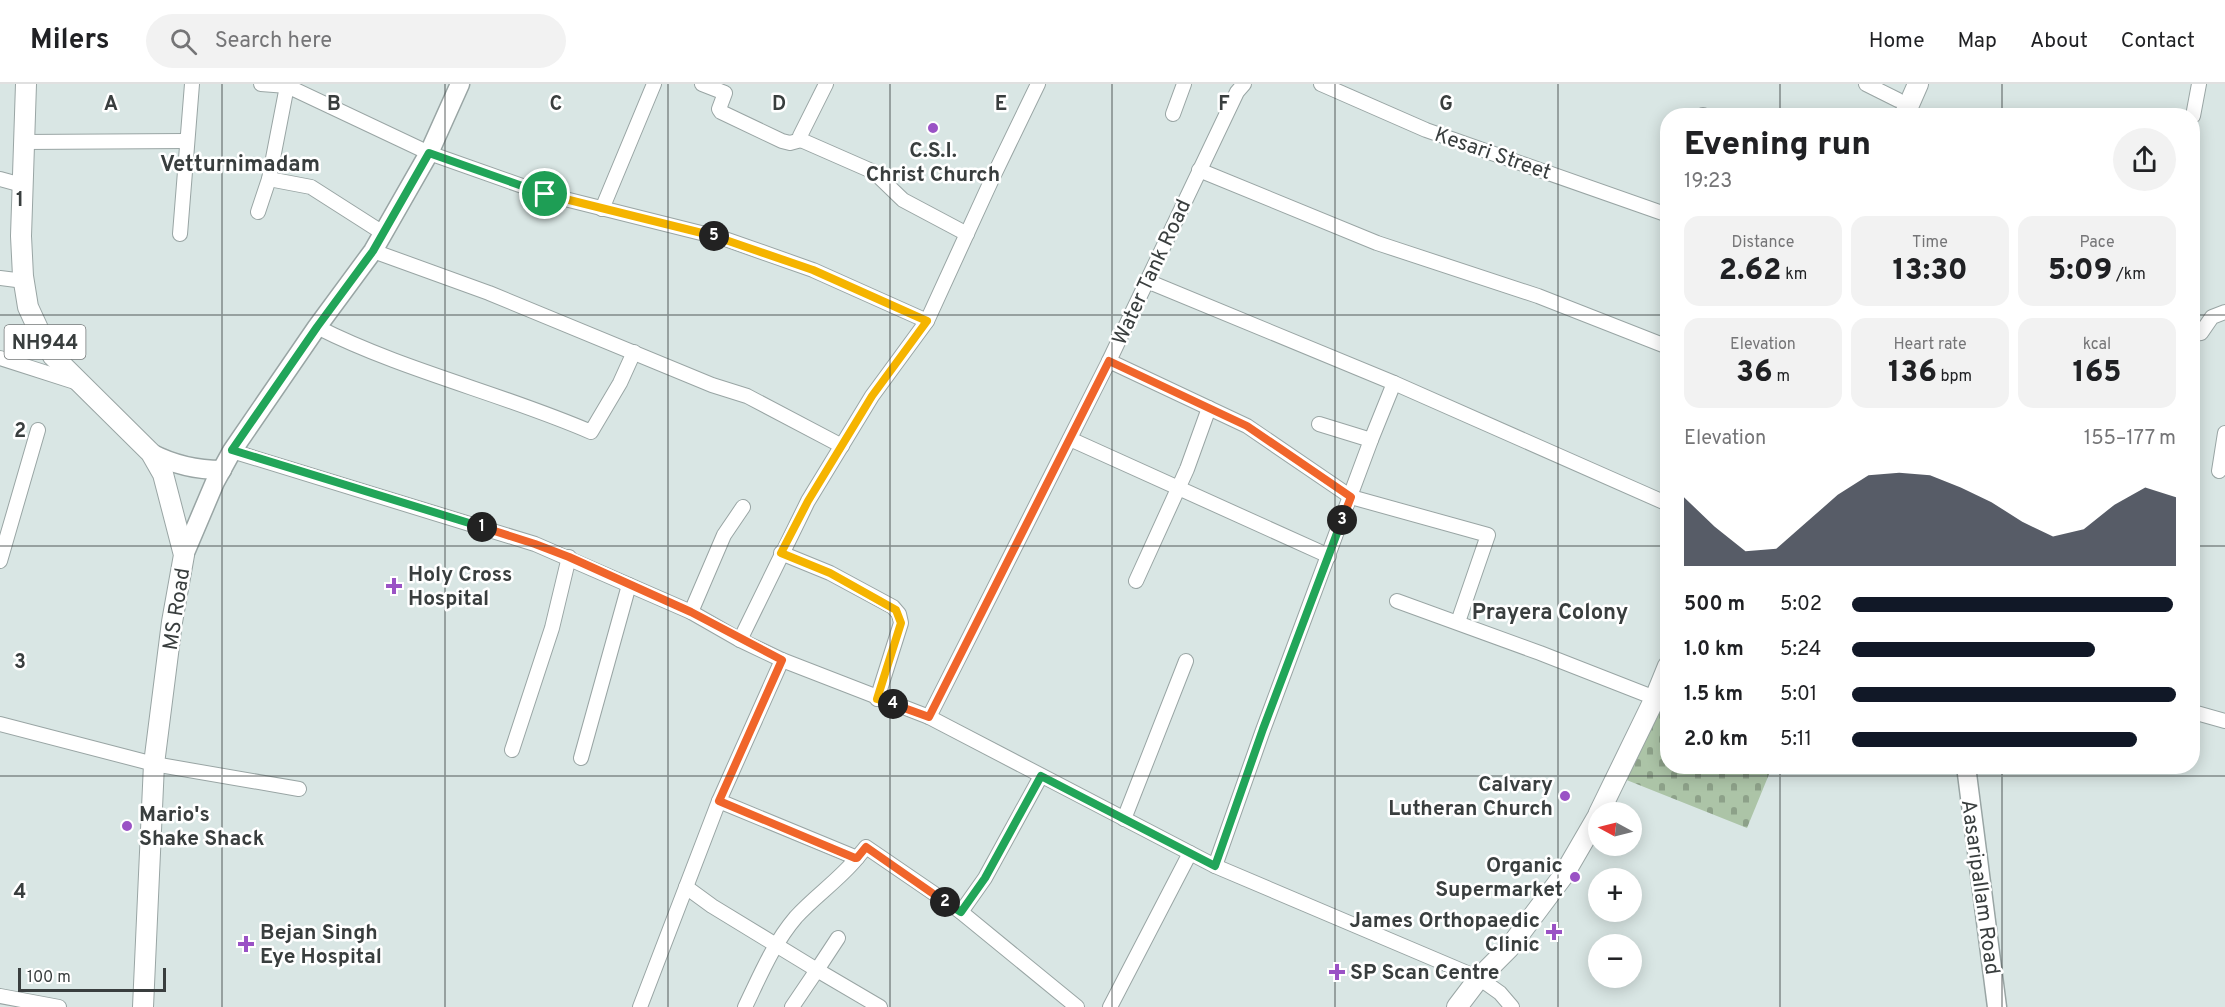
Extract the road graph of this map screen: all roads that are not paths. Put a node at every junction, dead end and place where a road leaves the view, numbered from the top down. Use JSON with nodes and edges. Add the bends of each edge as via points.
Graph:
{"nodes":[{"id":1,"x":26,"y":84,"type":"edge"},
{"id":2,"x":192,"y":84,"type":"edge"},
{"id":3,"x":261,"y":84,"type":"edge"},
{"id":4,"x":460,"y":84,"type":"edge"},
{"id":5,"x":654,"y":84,"type":"edge"},
{"id":6,"x":702,"y":84,"type":"edge"},
{"id":7,"x":826,"y":84,"type":"edge"},
{"id":8,"x":1038,"y":84,"type":"edge"},
{"id":9,"x":1184,"y":84,"type":"edge"},
{"id":10,"x":1244,"y":84,"type":"edge"},
{"id":11,"x":1321,"y":84,"type":"edge"},
{"id":12,"x":1866,"y":84,"type":"edge"},
{"id":13,"x":1918,"y":84,"type":"edge"},
{"id":14,"x":2199,"y":84,"type":"edge"},
{"id":15,"x":287,"y":85,"type":"edge"},
{"id":16,"x":1899,"y":104,"type":"edge"},
{"id":17,"x":2194,"y":108,"type":"edge"},
{"id":18,"x":1173,"y":114,"type":"dead end"},
{"id":19,"x":801,"y":140,"type":"junction"},
{"id":20,"x":186,"y":141,"type":"junction"},
{"id":21,"x":23,"y":142,"type":"junction"},
{"id":22,"x":429,"y":153,"type":"junction"},
{"id":23,"x":1199,"y":170,"type":"junction"},
{"id":24,"x":0,"y":179,"type":"edge"},
{"id":25,"x":269,"y":179,"type":"junction"},
{"id":26,"x":22,"y":185,"type":"junction"},
{"id":27,"x":602,"y":209,"type":"junction"},
{"id":28,"x":258,"y":212,"type":"dead end"},
{"id":29,"x":1660,"y":212,"type":"edge"},
{"id":30,"x":383,"y":233,"type":"junction"},
{"id":31,"x":180,"y":234,"type":"dead end"},
{"id":32,"x":967,"y":234,"type":"junction"},
{"id":33,"x":373,"y":251,"type":"junction"},
{"id":34,"x":0,"y":278,"type":"edge"},
{"id":35,"x":24,"y":281,"type":"junction"},
{"id":36,"x":1148,"y":281,"type":"junction"},
{"id":37,"x":2225,"y":312,"type":"edge"},
{"id":38,"x":927,"y":321,"type":"junction"},
{"id":39,"x":317,"y":327,"type":"junction"},
{"id":40,"x":2200,"y":333,"type":"edge"},
{"id":41,"x":1660,"y":344,"type":"edge"},
{"id":42,"x":633,"y":352,"type":"junction"},
{"id":43,"x":0,"y":358,"type":"edge"},
{"id":44,"x":1109,"y":361,"type":"junction"},
{"id":45,"x":1394,"y":383,"type":"junction"},
{"id":46,"x":80,"y":384,"type":"junction"},
{"id":47,"x":1209,"y":408,"type":"junction"},
{"id":48,"x":1319,"y":424,"type":"dead end"},
{"id":49,"x":38,"y":430,"type":"dead end"},
{"id":50,"x":2225,"y":433,"type":"edge"},
{"id":51,"x":1070,"y":439,"type":"junction"},
{"id":52,"x":1371,"y":440,"type":"junction"},
{"id":53,"x":842,"y":446,"type":"junction"},
{"id":54,"x":232,"y":450,"type":"junction"},
{"id":55,"x":151,"y":453,"type":"junction"},
{"id":56,"x":222,"y":470,"type":"junction"},
{"id":57,"x":2219,"y":471,"type":"dead end"},
{"id":58,"x":1178,"y":489,"type":"junction"},
{"id":59,"x":1351,"y":497,"type":"junction"},
{"id":60,"x":1660,"y":500,"type":"edge"},
{"id":61,"x":744,"y":507,"type":"dead end"},
{"id":62,"x":781,"y":553,"type":"junction"},
{"id":63,"x":184,"y":555,"type":"junction"},
{"id":64,"x":1329,"y":556,"type":"junction"},
{"id":65,"x":569,"y":557,"type":"junction"},
{"id":66,"x":0,"y":561,"type":"edge"},
{"id":67,"x":1136,"y":581,"type":"dead end"},
{"id":68,"x":629,"y":585,"type":"junction"},
{"id":69,"x":1397,"y":601,"type":"dead end"},
{"id":70,"x":691,"y":612,"type":"junction"},
{"id":71,"x":1458,"y":622,"type":"junction"},
{"id":72,"x":740,"y":640,"type":"junction"},
{"id":73,"x":782,"y":660,"type":"junction"},
{"id":74,"x":1186,"y":661,"type":"dead end"},
{"id":75,"x":1660,"y":686,"type":"edge"},
{"id":76,"x":877,"y":699,"type":"junction"},
{"id":77,"x":1655,"y":699,"type":"junction"},
{"id":78,"x":2200,"y":714,"type":"edge"},
{"id":79,"x":929,"y":717,"type":"junction"},
{"id":80,"x":2225,"y":721,"type":"edge"},
{"id":81,"x":0,"y":724,"type":"edge"},
{"id":82,"x":512,"y":750,"type":"dead end"},
{"id":83,"x":580,"y":758,"type":"dead end"},
{"id":84,"x":154,"y":764,"type":"junction"},
{"id":85,"x":1967,"y":774,"type":"edge"},
{"id":86,"x":1041,"y":776,"type":"junction"},
{"id":87,"x":299,"y":789,"type":"dead end"},
{"id":88,"x":719,"y":801,"type":"junction"},
{"id":89,"x":1605,"y":802,"type":"edge"},
{"id":90,"x":1124,"y":819,"type":"junction"},
{"id":91,"x":1588,"y":833,"type":"edge"},
{"id":92,"x":1190,"y":853,"type":"junction"},
{"id":93,"x":857,"y":858,"type":"junction"},
{"id":94,"x":1215,"y":866,"type":"junction"},
{"id":95,"x":686,"y":887,"type":"junction"},
{"id":96,"x":961,"y":912,"type":"junction"},
{"id":97,"x":838,"y":938,"type":"dead end"},
{"id":98,"x":775,"y":945,"type":"junction"},
{"id":99,"x":817,"y":970,"type":"junction"},
{"id":100,"x":1479,"y":978,"type":"junction"},
{"id":101,"x":0,"y":996,"type":"edge"},
{"id":102,"x":147,"y":1006,"type":"edge"},
{"id":103,"x":59,"y":1007,"type":"edge"},
{"id":104,"x":640,"y":1007,"type":"edge"},
{"id":105,"x":745,"y":1007,"type":"edge"},
{"id":106,"x":792,"y":1007,"type":"edge"},
{"id":107,"x":880,"y":1007,"type":"edge"},
{"id":108,"x":1077,"y":1007,"type":"edge"},
{"id":109,"x":1110,"y":1007,"type":"edge"},
{"id":110,"x":1457,"y":1007,"type":"edge"},
{"id":111,"x":1512,"y":1007,"type":"edge"},
{"id":112,"x":1997,"y":1007,"type":"edge"}],
"edges":[{"from":1,"to":21,"type":"highway","name":"MS Road","number":"NH944"},
{"from":2,"to":20,"type":"street"},
{"from":3,"to":15,"type":"street"},
{"from":4,"to":22,"type":"main road"},
{"from":5,"to":27,"type":"street"},
{"from":6,"to":19,"type":"street","via":[[725,93],[718,109],[721,112],[782,141]]},
{"from":7,"to":19,"type":"street"},
{"from":8,"to":32,"type":"street"},
{"from":9,"to":18,"type":"street"},
{"from":10,"to":23,"type":"street","name":"Water Tank Road"},
{"from":11,"to":29,"type":"street","name":"Kesari Street","via":[[1426,130]]},
{"from":12,"to":16,"type":"street"},
{"from":13,"to":16,"type":"highway"},
{"from":14,"to":17,"type":"street"},
{"from":15,"to":22,"type":"street"},
{"from":15,"to":25,"type":"street"},
{"from":19,"to":32,"type":"street","via":[[874,172],[903,200]]},
{"from":20,"to":21,"type":"street"},
{"from":20,"to":31,"type":"street"},
{"from":21,"to":26,"type":"highway","name":"MS Road","number":"NH944"},
{"from":22,"to":27,"type":"street","via":[[545,194]]},
{"from":22,"to":30,"type":"main road"},
{"from":23,"to":36,"type":"street","name":"Water Tank Road"},
{"from":23,"to":41,"type":"street","via":[[1377,243],[1538,296]]},
{"from":24,"to":26,"type":"street"},
{"from":25,"to":28,"type":"street"},
{"from":25,"to":30,"type":"street","via":[[311,187]]},
{"from":26,"to":35,"type":"highway","name":"MS Road","number":"NH944"},
{"from":27,"to":38,"type":"street","via":[[725,239],[813,270]]},
{"from":30,"to":33,"type":"main road"},
{"from":32,"to":38,"type":"street"},
{"from":33,"to":39,"type":"main road"},
{"from":33,"to":42,"type":"street","via":[[489,292]]},
{"from":34,"to":35,"type":"street"},
{"from":35,"to":46,"type":"highway","name":"MS Road","number":"NH944","via":[[28,307],[40,333],[53,356]]},
{"from":36,"to":44,"type":"street","name":"Water Tank Road"},
{"from":36,"to":45,"type":"street"},
{"from":37,"to":40,"type":"street","via":[[2212,317]]},
{"from":38,"to":53,"type":"street","via":[[872,396]]},
{"from":39,"to":42,"type":"street","via":[[357,347],[591,432]]},
{"from":39,"to":54,"type":"main road"},
{"from":42,"to":53,"type":"street","via":[[747,396]]},
{"from":43,"to":46,"type":"street"},
{"from":44,"to":47,"type":"street"},
{"from":44,"to":51,"type":"street","name":"Water Tank Road"},
{"from":45,"to":52,"type":"street"},
{"from":45,"to":60,"type":"street"},
{"from":46,"to":55,"type":"highway","name":"MS Road","number":"NH944"},
{"from":47,"to":58,"type":"street"},
{"from":47,"to":59,"type":"street","via":[[1247,426]]},
{"from":48,"to":52,"type":"street"},
{"from":49,"to":66,"type":"street"},
{"from":50,"to":57,"type":"street"},
{"from":51,"to":58,"type":"street"},
{"from":51,"to":79,"type":"street","name":"Water Tank Road"},
{"from":52,"to":59,"type":"street"},
{"from":53,"to":62,"type":"street"},
{"from":54,"to":56,"type":"main road"},
{"from":54,"to":65,"type":"street"},
{"from":55,"to":56,"type":"main road","via":[[183,466]]},
{"from":55,"to":63,"type":"highway","name":"MS Road","number":"NH944","via":[[163,474]]},
{"from":56,"to":63,"type":"main road"},
{"from":58,"to":64,"type":"street"},
{"from":58,"to":67,"type":"street"},
{"from":59,"to":64,"type":"street"},
{"from":59,"to":71,"type":"street","via":[[1488,536]]},
{"from":61,"to":70,"type":"street","via":[[724,536]]},
{"from":62,"to":72,"type":"street"},
{"from":62,"to":76,"type":"street","via":[[830,573],[899,614],[901,623]]},
{"from":63,"to":84,"type":"highway","name":"MS Road","number":"NH944"},
{"from":64,"to":94,"type":"street"},
{"from":65,"to":68,"type":"street"},
{"from":65,"to":82,"type":"street","via":[[552,628]]},
{"from":68,"to":70,"type":"street"},
{"from":68,"to":83,"type":"street"},
{"from":69,"to":71,"type":"street"},
{"from":70,"to":72,"type":"street"},
{"from":71,"to":77,"type":"street"},
{"from":72,"to":73,"type":"street"},
{"from":73,"to":76,"type":"street"},
{"from":73,"to":88,"type":"street"},
{"from":74,"to":90,"type":"street"},
{"from":75,"to":77,"type":"highway"},
{"from":76,"to":79,"type":"street"},
{"from":77,"to":89,"type":"highway"},
{"from":78,"to":80,"type":"street"},
{"from":79,"to":86,"type":"street"},
{"from":81,"to":84,"type":"street"},
{"from":84,"to":87,"type":"street"},
{"from":84,"to":102,"type":"highway","name":"MS Road","number":"NH944"},
{"from":85,"to":112,"type":"main road","name":"Aasaripallam Road"},
{"from":86,"to":90,"type":"street"},
{"from":86,"to":96,"type":"street","via":[[985,878]]},
{"from":88,"to":93,"type":"street"},
{"from":88,"to":95,"type":"street"},
{"from":90,"to":92,"type":"street"},
{"from":91,"to":100,"type":"highway","via":[[1563,876],[1509,948]]},
{"from":92,"to":94,"type":"street"},
{"from":92,"to":109,"type":"street"},
{"from":93,"to":96,"type":"street","via":[[866,847]]},
{"from":93,"to":98,"type":"street","via":[[802,911]]},
{"from":94,"to":100,"type":"street"},
{"from":95,"to":98,"type":"street"},
{"from":95,"to":104,"type":"street"},
{"from":96,"to":108,"type":"street"},
{"from":97,"to":99,"type":"street"},
{"from":98,"to":99,"type":"street"},
{"from":98,"to":105,"type":"street"},
{"from":99,"to":106,"type":"street"},
{"from":99,"to":107,"type":"street"},
{"from":100,"to":110,"type":"highway"},
{"from":100,"to":111,"type":"street"},
{"from":101,"to":103,"type":"street"}]}
